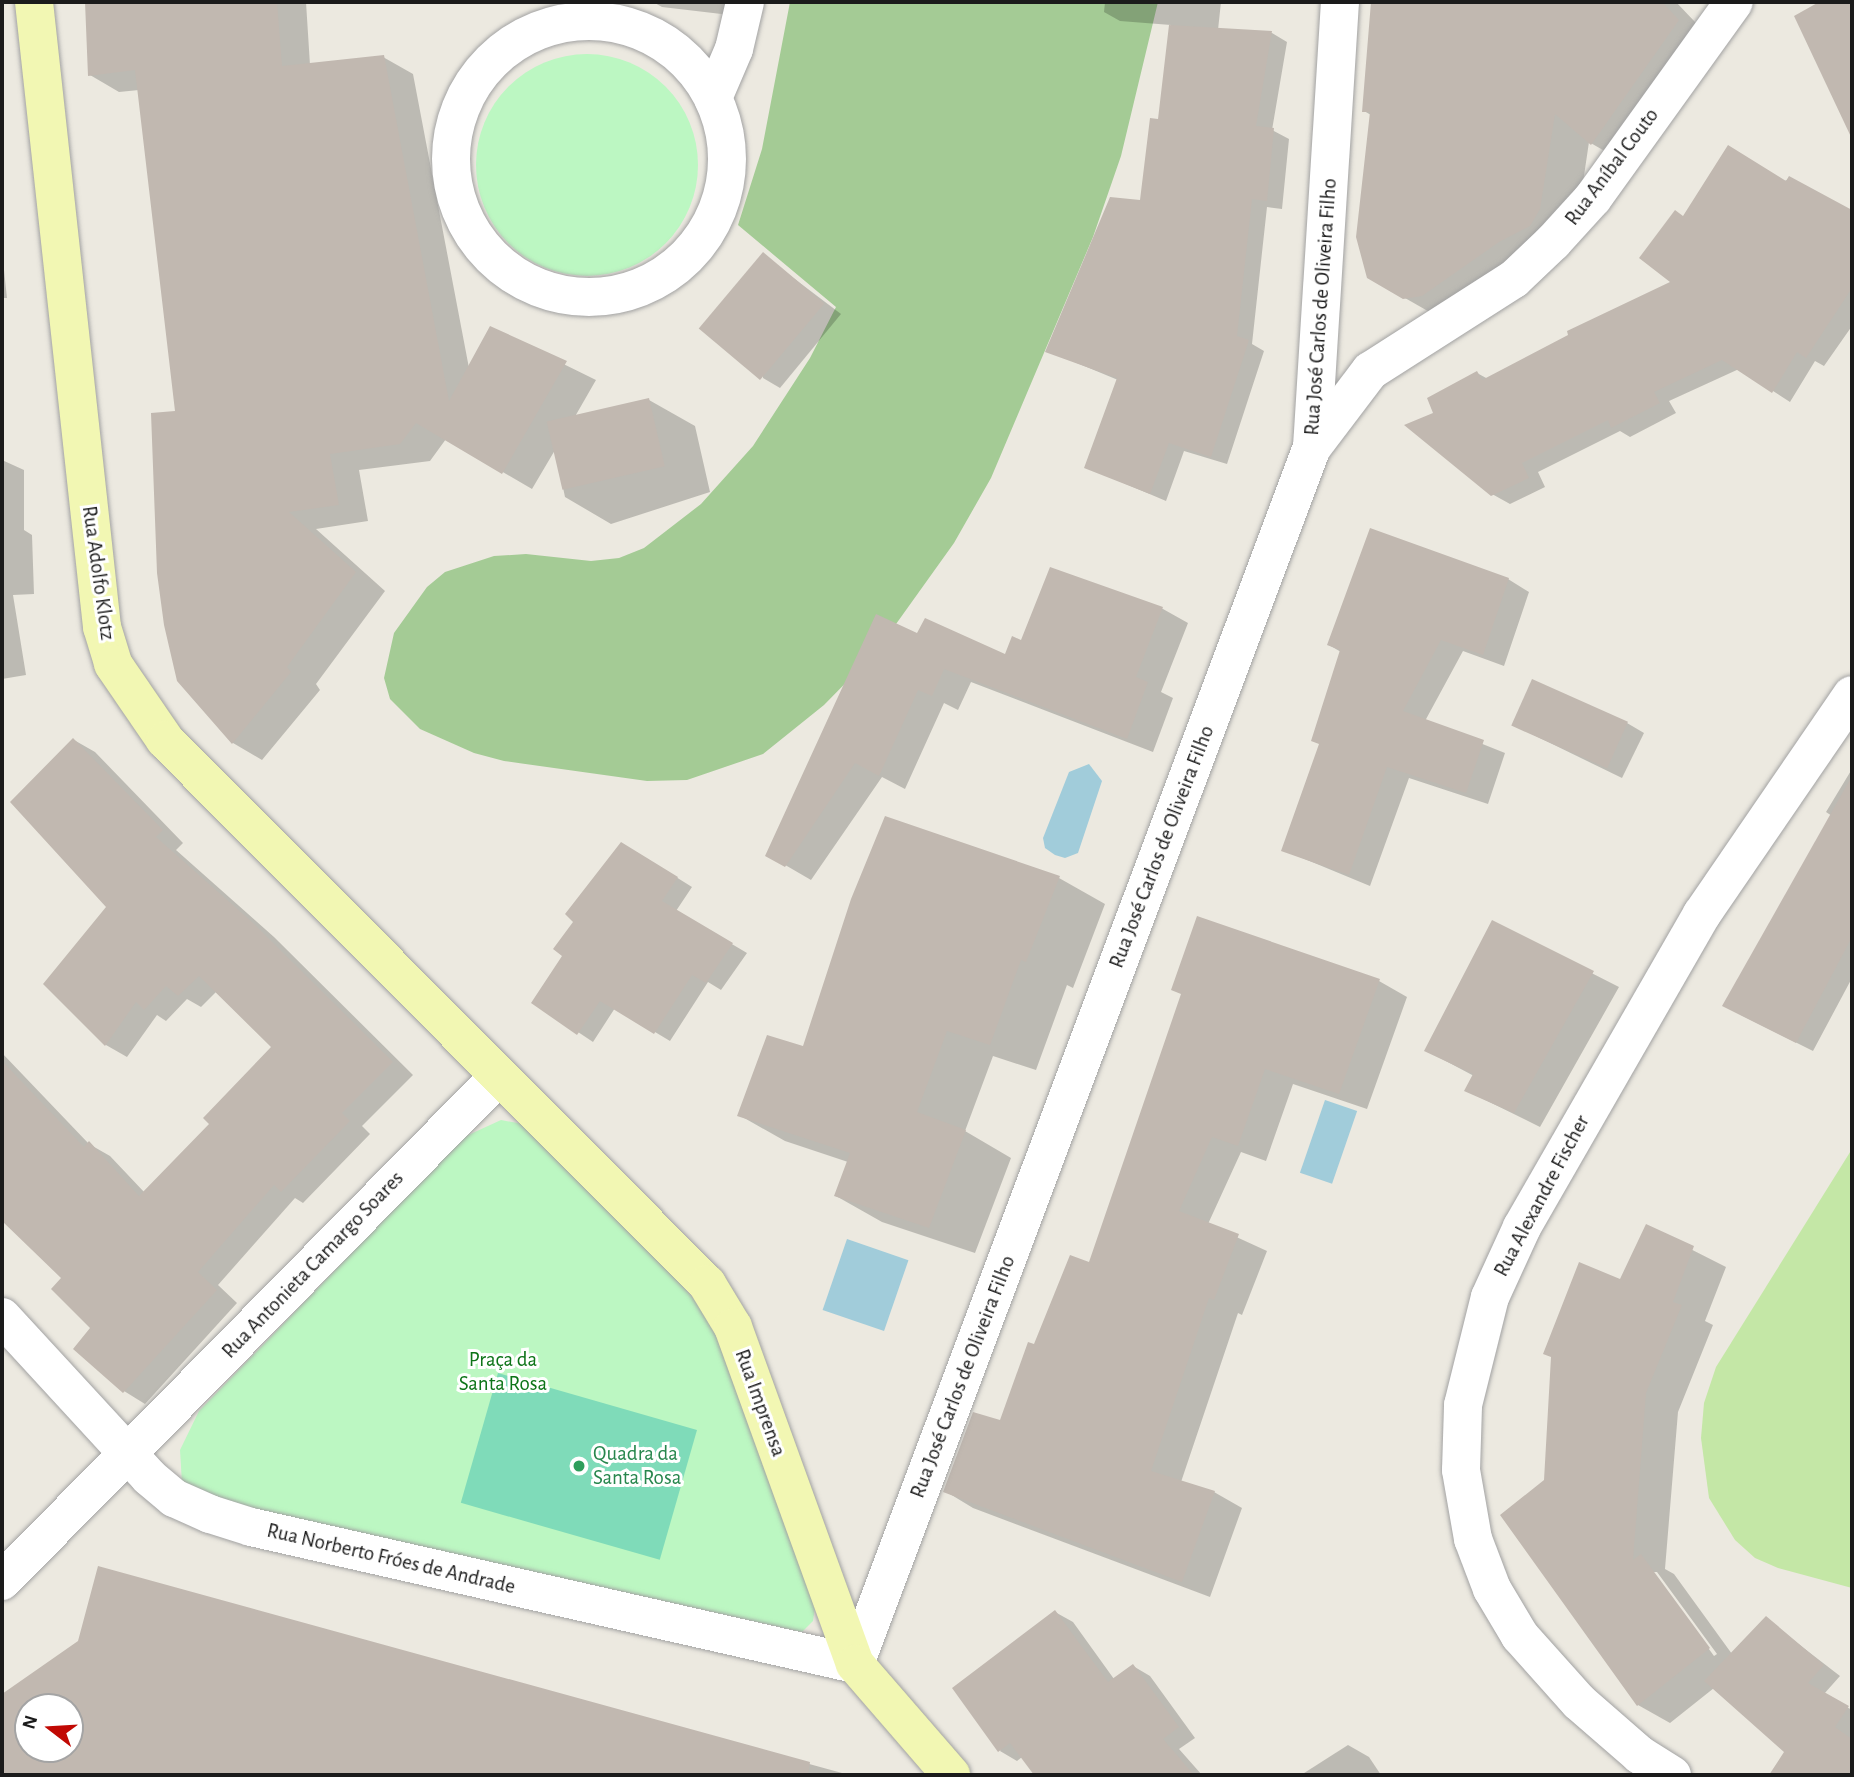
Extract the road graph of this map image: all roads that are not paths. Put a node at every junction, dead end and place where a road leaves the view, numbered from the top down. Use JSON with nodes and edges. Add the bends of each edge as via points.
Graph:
{"nodes":[{"id":1,"x":34,"y":2,"type":"edge"},
{"id":2,"x":745,"y":2,"type":"edge"},
{"id":3,"x":1340,"y":2,"type":"edge"},
{"id":4,"x":1734,"y":2,"type":"edge"},
{"id":5,"x":713,"y":98,"type":"junction"},
{"id":6,"x":1312,"y":447,"type":"junction"},
{"id":7,"x":1852,"y":695,"type":"edge"},
{"id":8,"x":498,"y":1077,"type":"junction"},
{"id":9,"x":2,"y":1317,"type":"edge"},
{"id":10,"x":128,"y":1454,"type":"junction"},
{"id":11,"x":2,"y":1581,"type":"edge"},
{"id":12,"x":855,"y":1664,"type":"junction"},
{"id":13,"x":951,"y":1775,"type":"edge"},
{"id":14,"x":1672,"y":1775,"type":"edge"}],
"edges":[{"from":1,"to":8,"type":"street","name":"Rua Adolfo Klotz","via":[[102,627],[113,664],[164,740]]},
{"from":2,"to":5,"type":"street","via":[[734,49]]},
{"from":3,"to":6,"type":"street","name":"Rua José Carlos de Oliveira Filho"},
{"from":4,"to":6,"type":"street","name":"Rua Aníbal Couto","via":[[1593,198],[1553,242],[1514,279],[1370,371]]},
{"from":5,"to":5,"type":"street","via":[[681,55],[634,27],[580,20],[528,34],[485,67],[459,114],[451,168],[465,221],[495,261],[535,287],[582,298],[651,284],[705,236],[724,192],[727,144]]},
{"from":6,"to":12,"type":"street","name":"Rua José Carlos de Oliveira Filho"},
{"from":7,"to":14,"type":"street","name":"Rua Alexandre Fischer","via":[[1702,914],[1522,1227],[1490,1297],[1463,1405],[1461,1470],[1473,1539],[1492,1588],[1520,1636],[1580,1702],[1640,1755]]},
{"from":8,"to":10,"type":"street","name":"Rua Antonieta Camargo Soares"},
{"from":8,"to":12,"type":"street","name":"Rua Imprensa","via":[[707,1284],[733,1327]]},
{"from":9,"to":10,"type":"street","name":"Rua Norberto Fróes de Andrade"},
{"from":10,"to":11,"type":"street","name":"Rua Antonieta Camargo Soares"},
{"from":10,"to":12,"type":"street","name":"Rua Norberto Fróes de Andrade","via":[[174,1498],[251,1527]]},
{"from":12,"to":13,"type":"street","name":"Rua Imprensa"}]}
